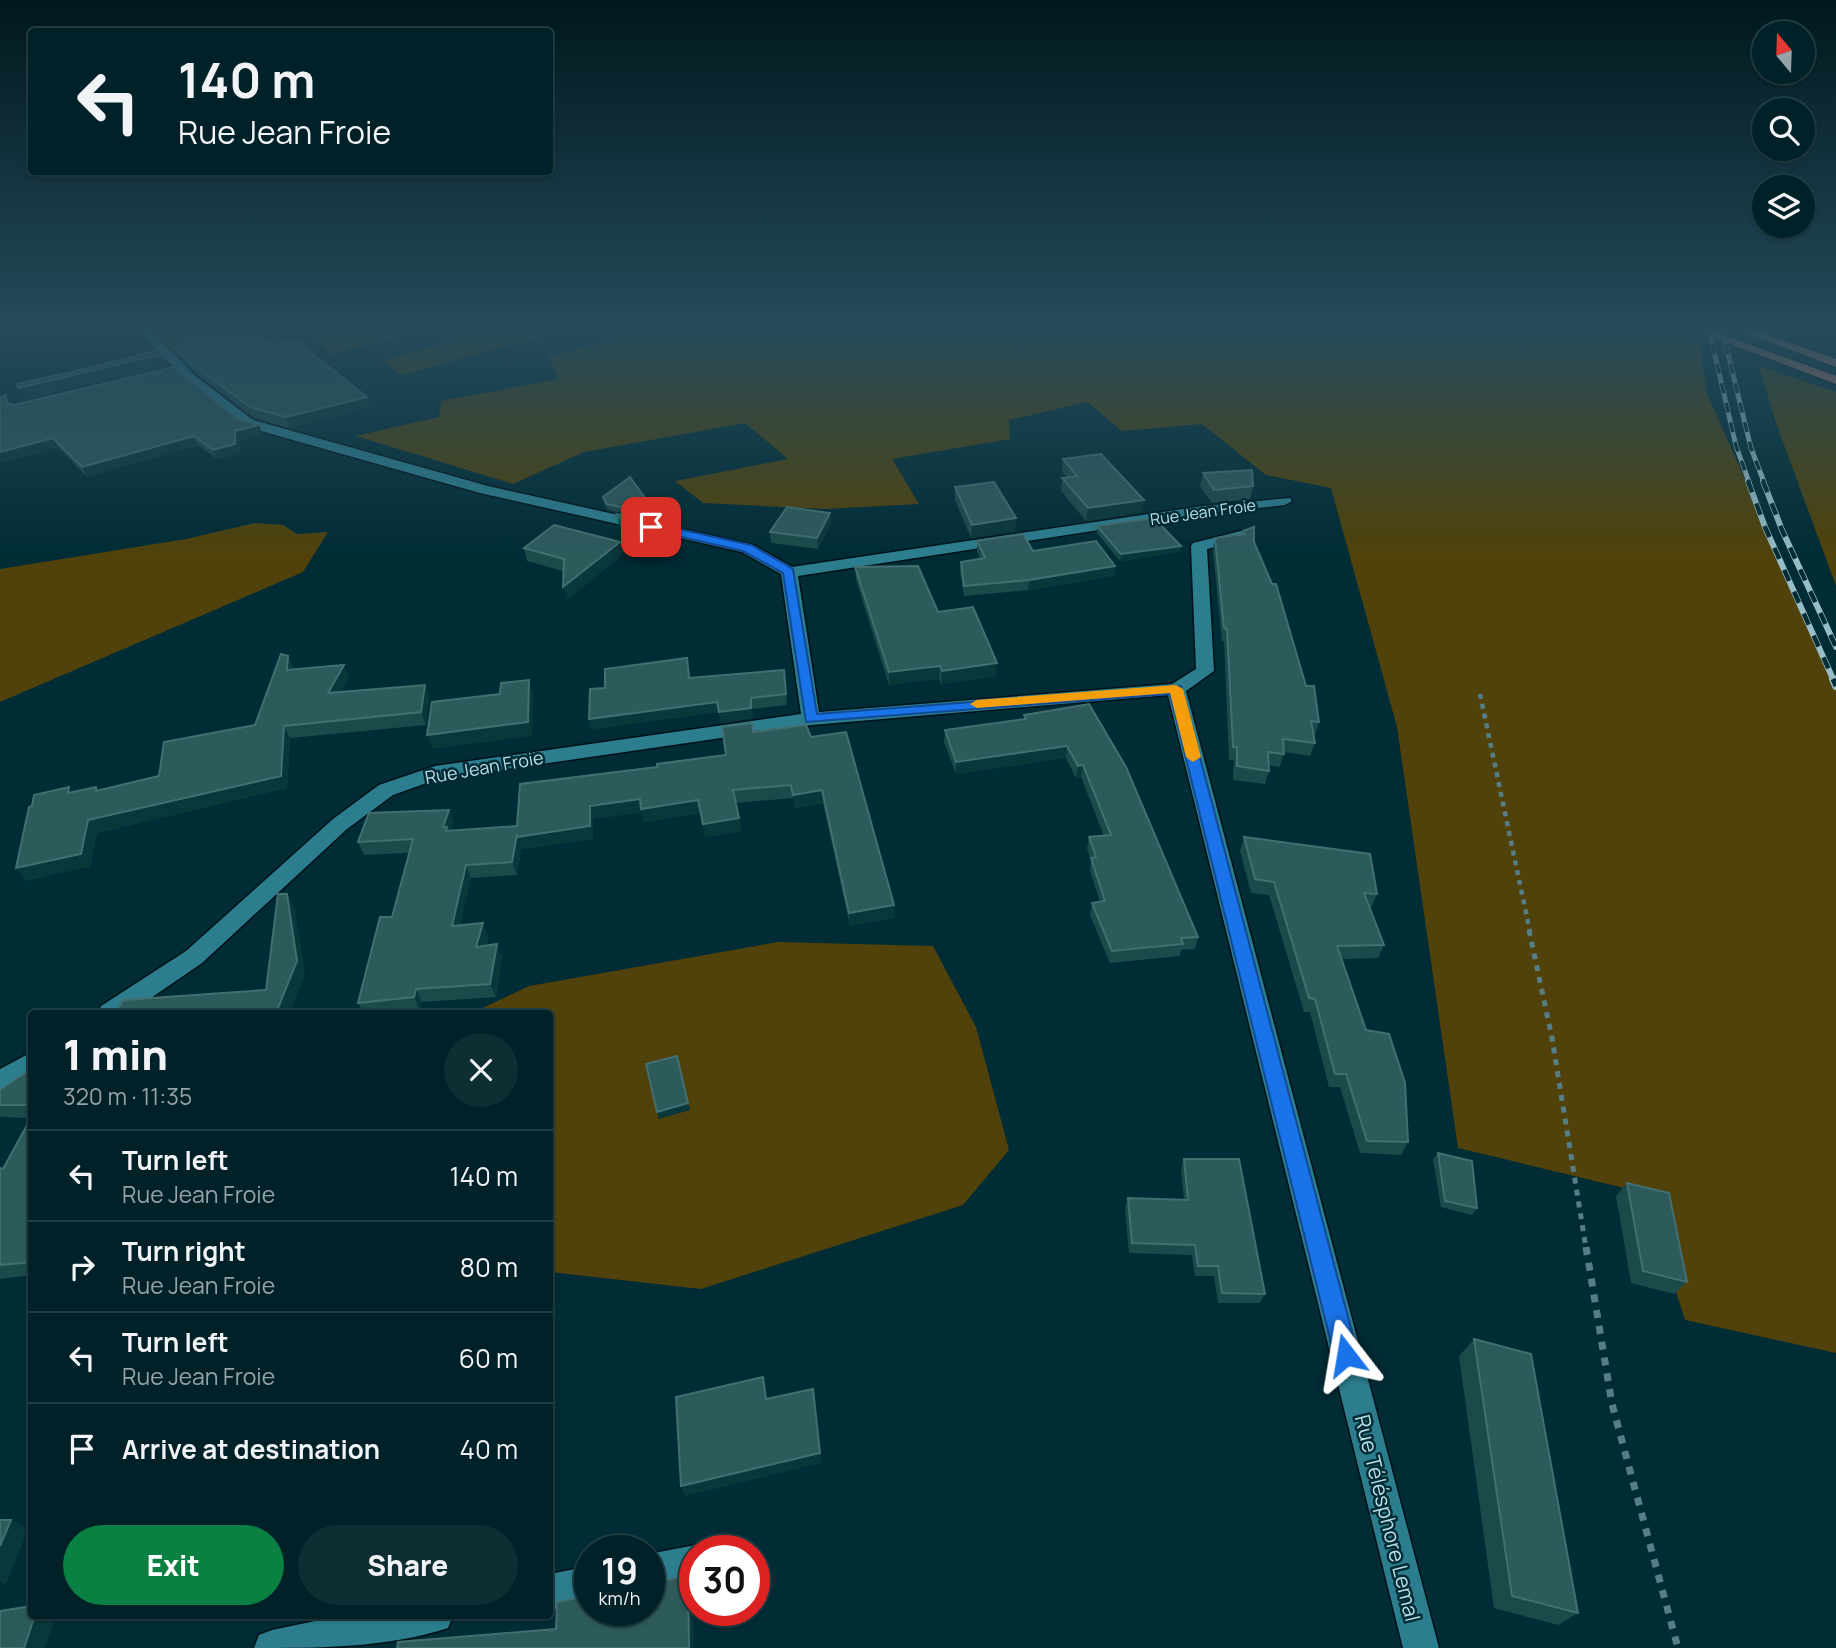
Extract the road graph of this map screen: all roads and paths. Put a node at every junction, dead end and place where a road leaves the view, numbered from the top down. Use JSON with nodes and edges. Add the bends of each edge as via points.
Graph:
{"nodes":[{"id":1,"x":217,"y":402,"type":"edge"},
{"id":2,"x":1285,"y":501,"type":"dead end"},
{"id":3,"x":1242,"y":536,"type":"edge"},
{"id":4,"x":789,"y":572,"type":"junction"},
{"id":5,"x":1176,"y":689,"type":"junction"},
{"id":6,"x":1480,"y":694,"type":"dead end"},
{"id":7,"x":811,"y":719,"type":"junction"},
{"id":8,"x":114,"y":1010,"type":"edge"},
{"id":9,"x":28,"y":1065,"type":"edge"},
{"id":10,"x":0,"y":1082,"type":"edge"},
{"id":11,"x":574,"y":1587,"type":"edge"},
{"id":12,"x":553,"y":1591,"type":"edge"},
{"id":13,"x":415,"y":1619,"type":"edge"},
{"id":14,"x":272,"y":1648,"type":"edge"},
{"id":15,"x":1421,"y":1648,"type":"edge"},
{"id":16,"x":1678,"y":1648,"type":"edge"}],
"edges":[{"from":1,"to":4,"type":"street","via":[[248,424],[485,490],[747,548]]},
{"from":2,"to":4,"type":"street","name":"Rue Jean Froie"},
{"from":3,"to":5,"type":"street","via":[[1199,546],[1205,671]]},
{"from":4,"to":7,"type":"street"},
{"from":5,"to":7,"type":"street","name":"Rue Jean Froie"},
{"from":5,"to":15,"type":"street","name":"Rue Télésphore Lemal"},
{"from":6,"to":16,"type":"path","via":[[1552,1038],[1612,1404]]},
{"from":7,"to":8,"type":"street","name":"Rue Jean Froie","via":[[435,773],[386,790],[340,824],[194,957]]},
{"from":9,"to":10,"type":"street"},
{"from":11,"to":12,"type":"street"},
{"from":13,"to":14,"type":"street"}]}
